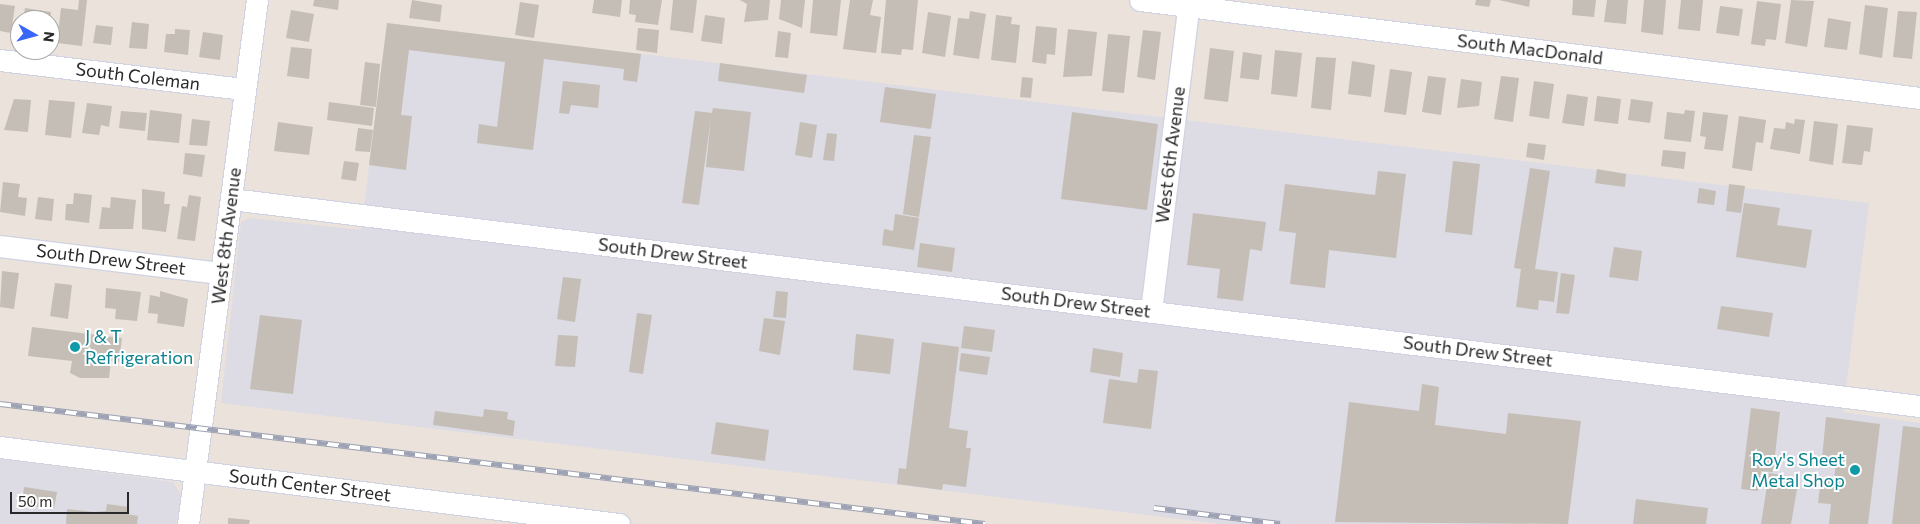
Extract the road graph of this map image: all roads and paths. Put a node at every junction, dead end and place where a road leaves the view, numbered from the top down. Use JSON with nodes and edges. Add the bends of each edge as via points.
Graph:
{"nodes":[{"id":1,"x":257,"y":0,"type":"edge"},
{"id":2,"x":1140,"y":0,"type":"edge"},
{"id":3,"x":1188,"y":3,"type":"edge"},
{"id":4,"x":0,"y":60,"type":"edge"},
{"id":5,"x":245,"y":89,"type":"junction"},
{"id":6,"x":1920,"y":98,"type":"edge"},
{"id":7,"x":231,"y":199,"type":"junction"},
{"id":8,"x":0,"y":246,"type":"edge"},
{"id":9,"x":221,"y":273,"type":"junction"},
{"id":10,"x":1151,"y":311,"type":"junction"},
{"id":11,"x":1920,"y":406,"type":"edge"},
{"id":12,"x":0,"y":447,"type":"edge"},
{"id":13,"x":195,"y":471,"type":"junction"},
{"id":14,"x":188,"y":524,"type":"edge"},
{"id":15,"x":619,"y":524,"type":"edge"}],
"edges":[{"from":1,"to":5,"type":"street","name":"West 8th Avenue"},
{"from":2,"to":3,"type":"street","name":"South MacDonald"},
{"from":3,"to":6,"type":"street","name":"South MacDonald"},
{"from":3,"to":10,"type":"street","name":"West 6th Avenue"},
{"from":4,"to":5,"type":"street","name":"South Coleman"},
{"from":5,"to":7,"type":"street","name":"West 8th Avenue"},
{"from":7,"to":9,"type":"street","name":"West 8th Avenue"},
{"from":7,"to":10,"type":"street","name":"South Drew Street"},
{"from":8,"to":9,"type":"street","name":"South Drew Street"},
{"from":9,"to":13,"type":"street","name":"West 8th Avenue"},
{"from":10,"to":11,"type":"street","name":"South Drew Street"},
{"from":12,"to":13,"type":"street","name":"South Center Street"},
{"from":13,"to":14,"type":"street","name":"West 8th Avenue"},
{"from":13,"to":15,"type":"street","name":"South Center Street"}]}
